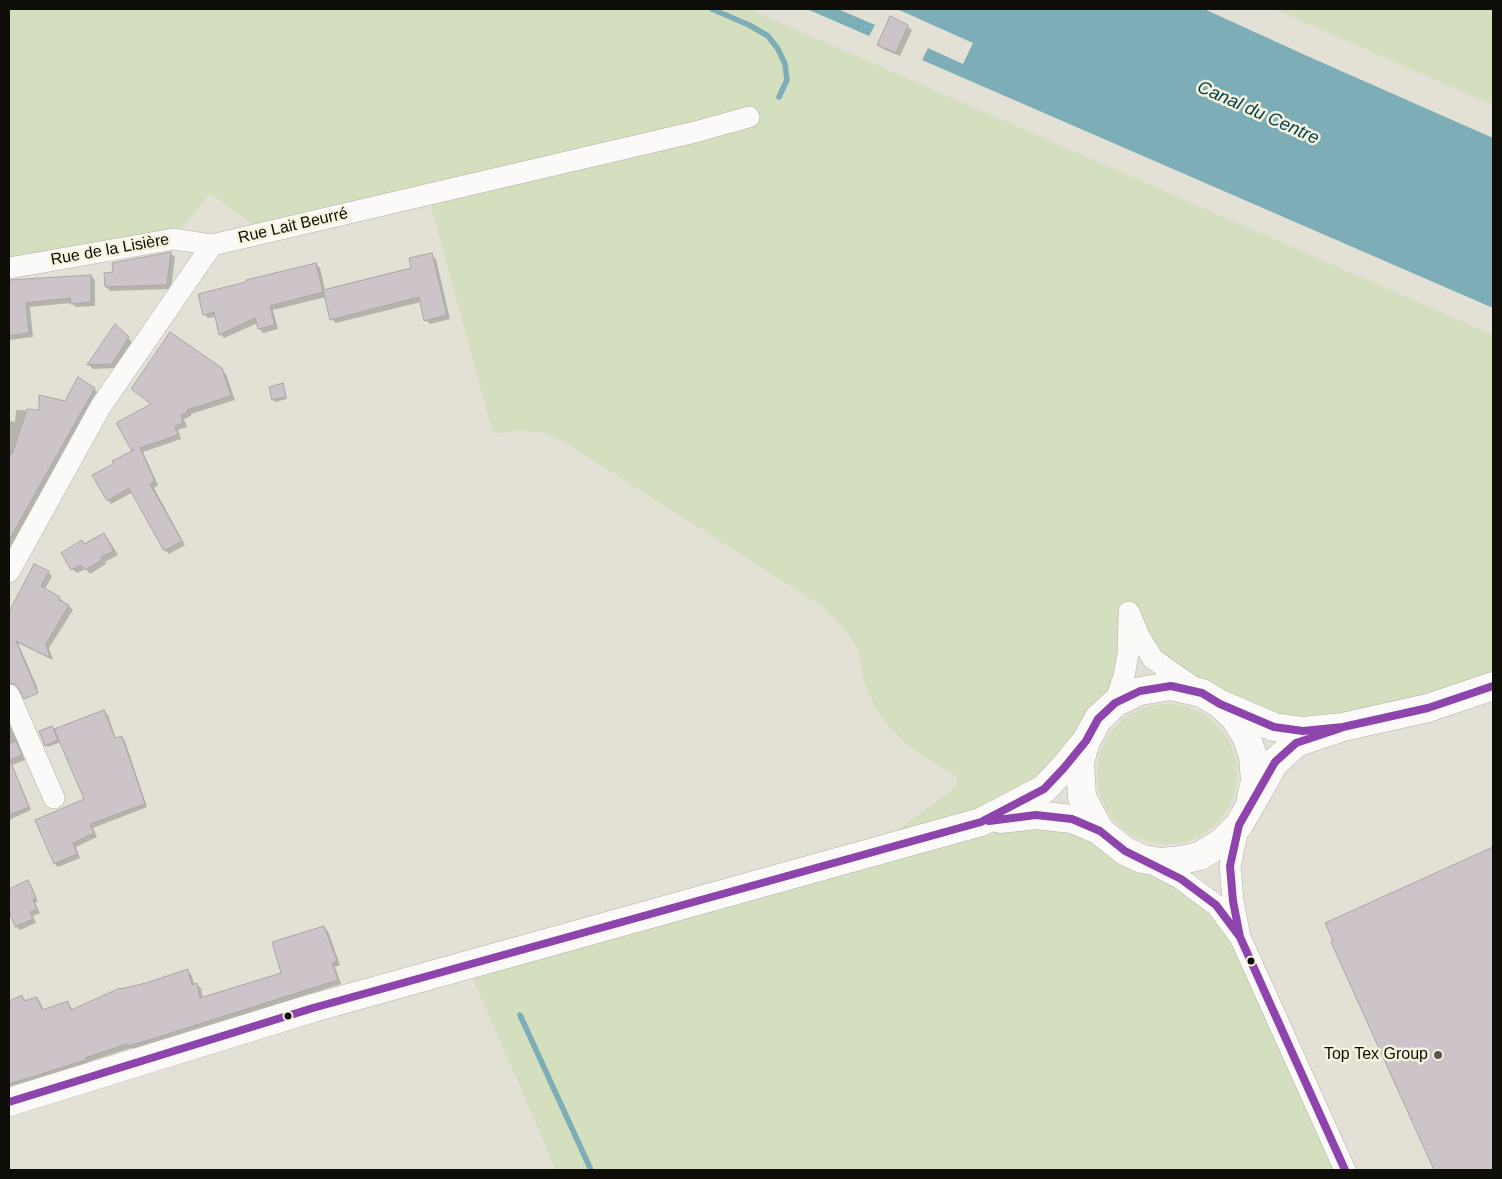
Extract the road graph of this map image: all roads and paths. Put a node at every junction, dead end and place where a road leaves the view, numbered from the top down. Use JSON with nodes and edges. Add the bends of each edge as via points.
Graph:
{"nodes":[{"id":1,"x":749,"y":117,"type":"dead end"},
{"id":2,"x":212,"y":245,"type":"junction"},
{"id":3,"x":9,"y":268,"type":"edge"},
{"id":4,"x":9,"y":572,"type":"edge"},
{"id":5,"x":1493,"y":686,"type":"edge"},
{"id":6,"x":9,"y":695,"type":"edge"},
{"id":7,"x":1211,"y":699,"type":"junction"},
{"id":8,"x":1115,"y":703,"type":"junction"},
{"id":9,"x":1343,"y":727,"type":"junction"},
{"id":10,"x":1086,"y":741,"type":"junction"},
{"id":11,"x":54,"y":798,"type":"dead end"},
{"id":12,"x":1244,"y":815,"type":"junction"},
{"id":13,"x":981,"y":822,"type":"junction"},
{"id":14,"x":1100,"y":831,"type":"junction"},
{"id":15,"x":1142,"y":859,"type":"junction"},
{"id":16,"x":1240,"y":937,"type":"junction"},
{"id":17,"x":9,"y":1102,"type":"edge"},
{"id":18,"x":1344,"y":1170,"type":"edge"}],
"edges":[{"from":1,"to":2,"type":"street","name":"Rue Lait Beurré"},
{"from":2,"to":3,"type":"street","name":"Rue de la Lisière","via":[[174,239]]},
{"from":2,"to":4,"type":"street","via":[[101,406]]},
{"from":5,"to":9,"type":"street","via":[[1428,708]]},
{"from":6,"to":11,"type":"street"},
{"from":7,"to":8,"type":"street","via":[[1171,686],[1140,691]]},
{"from":7,"to":8,"type":"street","via":[[1154,659],[1129,612],[1128,654]]},
{"from":7,"to":9,"type":"street","via":[[1274,727],[1303,731]]},
{"from":7,"to":12,"type":"street","via":[[1235,718],[1253,756],[1255,781]]},
{"from":8,"to":10,"type":"street","via":[[1098,719]]},
{"from":9,"to":12,"type":"street","via":[[1296,743],[1275,762]]},
{"from":10,"to":13,"type":"street","via":[[1044,789]]},
{"from":10,"to":14,"type":"street","via":[[1080,762],[1082,797]]},
{"from":12,"to":15,"type":"street","via":[[1221,843],[1200,856],[1161,862]]},
{"from":12,"to":16,"type":"street","via":[[1230,866]]},
{"from":13,"to":14,"type":"street","via":[[1036,815],[1072,819]]},
{"from":13,"to":17,"type":"street","via":[[345,999]]},
{"from":14,"to":15,"type":"street","via":[[1125,851]]},
{"from":15,"to":16,"type":"street","via":[[1181,880],[1216,905]]},
{"from":16,"to":18,"type":"street"}]}
